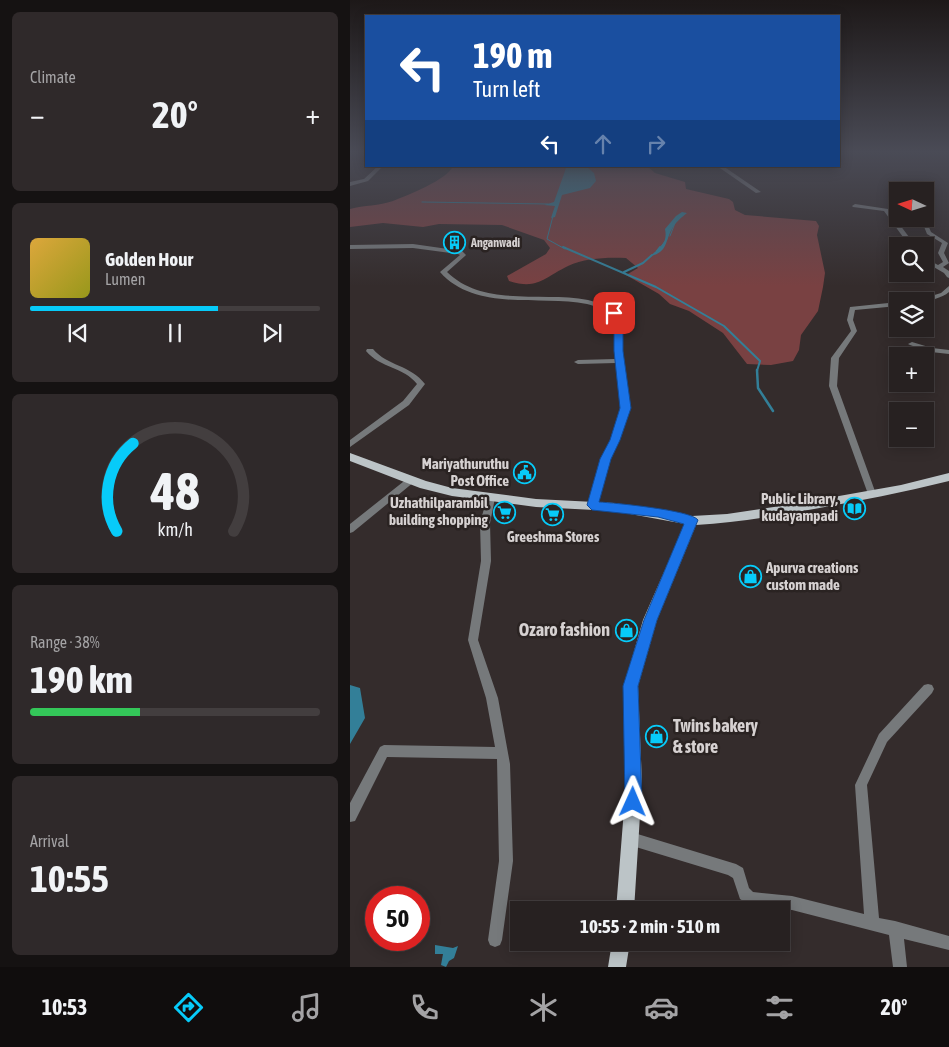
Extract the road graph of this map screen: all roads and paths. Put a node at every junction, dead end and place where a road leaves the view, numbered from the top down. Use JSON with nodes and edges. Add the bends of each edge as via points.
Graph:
{"nodes":[{"id":1,"x":855,"y":206,"type":"dead end"},
{"id":2,"x":927,"y":228,"type":"edge"},
{"id":3,"x":906,"y":237,"type":"edge"},
{"id":4,"x":350,"y":247,"type":"edge"},
{"id":5,"x":934,"y":264,"type":"edge"},
{"id":6,"x":939,"y":266,"type":"junction"},
{"id":7,"x":949,"y":276,"type":"edge"},
{"id":8,"x":949,"y":288,"type":"edge"},
{"id":9,"x":934,"y":297,"type":"edge"},
{"id":10,"x":889,"y":305,"type":"edge"},
{"id":11,"x":912,"y":344,"type":"dead end"},
{"id":12,"x":370,"y":351,"type":"dead end"},
{"id":13,"x":949,"y":352,"type":"edge"},
{"id":14,"x":619,"y":361,"type":"junction"},
{"id":15,"x":578,"y":362,"type":"dead end"},
{"id":16,"x":350,"y":444,"type":"edge"},
{"id":17,"x":350,"y":457,"type":"edge"},
{"id":18,"x":949,"y":477,"type":"edge"},
{"id":19,"x":411,"y":480,"type":"junction"},
{"id":20,"x":872,"y":494,"type":"junction"},
{"id":21,"x":491,"y":498,"type":"junction"},
{"id":22,"x":592,"y":505,"type":"junction"},
{"id":23,"x":692,"y":520,"type":"junction"},
{"id":24,"x":350,"y":529,"type":"edge"},
{"id":25,"x":928,"y":690,"type":"dead end"},
{"id":26,"x":502,"y":753,"type":"junction"},
{"id":27,"x":350,"y":816,"type":"edge"},
{"id":28,"x":631,"y":839,"type":"junction"},
{"id":29,"x":627,"y":901,"type":"edge"},
{"id":30,"x":872,"y":922,"type":"junction"},
{"id":31,"x":895,"y":928,"type":"junction"},
{"id":32,"x":494,"y":940,"type":"dead end"},
{"id":33,"x":949,"y":943,"type":"edge"},
{"id":34,"x":620,"y":951,"type":"edge"},
{"id":35,"x":617,"y":967,"type":"edge"},
{"id":36,"x":900,"y":967,"type":"edge"}],
"edges":[{"from":1,"to":3,"type":"street","via":[[886,210]]},
{"from":2,"to":6,"type":"street","via":[[929,233],[945,243],[941,256],[946,264]]},
{"from":4,"to":14,"type":"street","via":[[413,246],[460,252],[463,255],[444,272],[462,288],[492,296],[590,302],[618,316]]},
{"from":5,"to":6,"type":"street"},
{"from":6,"to":7,"type":"street"},
{"from":8,"to":9,"type":"street"},
{"from":10,"to":20,"type":"street","via":[[852,308],[850,320],[854,331],[835,358],[833,386]]},
{"from":11,"to":13,"type":"street"},
{"from":12,"to":16,"type":"street","via":[[375,359],[416,376],[421,384],[406,403]]},
{"from":14,"to":15,"type":"street"},
{"from":14,"to":22,"type":"street","via":[[626,408],[605,459]]},
{"from":17,"to":19,"type":"main road"},
{"from":18,"to":20,"type":"main road"},
{"from":19,"to":21,"type":"main road","via":[[452,492]]},
{"from":19,"to":24,"type":"street"},
{"from":20,"to":23,"type":"main road","via":[[727,519]]},
{"from":21,"to":22,"type":"main road"},
{"from":21,"to":26,"type":"street","via":[[485,523],[486,561],[473,640],[492,698]]},
{"from":22,"to":23,"type":"main road"},
{"from":23,"to":28,"type":"main road","via":[[650,620],[631,686],[634,784]]},
{"from":25,"to":30,"type":"street","via":[[883,738],[861,785]]},
{"from":26,"to":27,"type":"street","via":[[384,751]]},
{"from":26,"to":32,"type":"street","via":[[506,861]]},
{"from":28,"to":29,"type":"main road"},
{"from":28,"to":30,"type":"street","via":[[731,869],[738,874],[745,896],[751,899],[792,903]]},
{"from":30,"to":31,"type":"street"},
{"from":31,"to":33,"type":"street"},
{"from":31,"to":36,"type":"street"},
{"from":34,"to":35,"type":"main road"}]}
